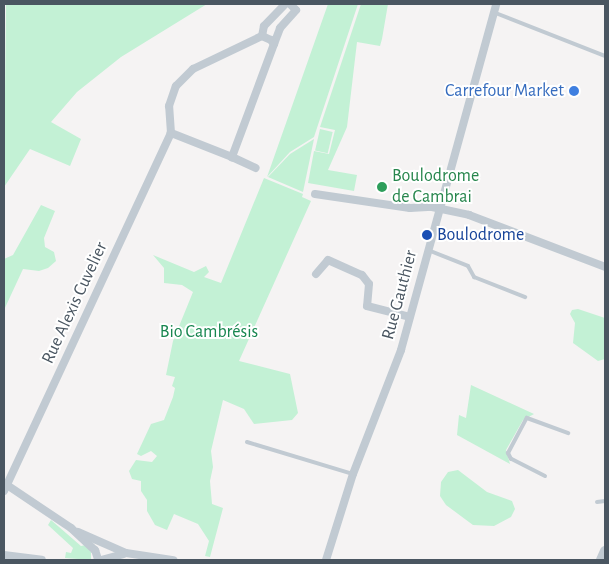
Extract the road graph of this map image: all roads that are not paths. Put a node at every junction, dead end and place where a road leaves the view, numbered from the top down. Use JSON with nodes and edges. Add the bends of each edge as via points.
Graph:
{"nodes":[{"id":1,"x":286,"y":4,"type":"edge"},
{"id":2,"x":290,"y":4,"type":"edge"},
{"id":3,"x":496,"y":4,"type":"edge"},
{"id":4,"x":493,"y":12,"type":"junction"},
{"id":5,"x":262,"y":36,"type":"junction"},
{"id":6,"x":274,"y":44,"type":"junction"},
{"id":7,"x":605,"y":56,"type":"edge"},
{"id":8,"x":171,"y":134,"type":"junction"},
{"id":9,"x":232,"y":157,"type":"junction"},
{"id":10,"x":256,"y":168,"type":"dead end"},
{"id":11,"x":316,"y":194,"type":"dead end"},
{"id":12,"x":439,"y":208,"type":"junction"},
{"id":13,"x":428,"y":250,"type":"junction"},
{"id":14,"x":605,"y":267,"type":"edge"},
{"id":15,"x":316,"y":274,"type":"dead end"},
{"id":16,"x":525,"y":298,"type":"dead end"},
{"id":17,"x":410,"y":317,"type":"junction"},
{"id":18,"x":568,"y":433,"type":"dead end"},
{"id":19,"x":247,"y":442,"type":"dead end"},
{"id":20,"x":353,"y":474,"type":"junction"},
{"id":21,"x":545,"y":476,"type":"dead end"},
{"id":22,"x":5,"y":486,"type":"edge"},
{"id":23,"x":597,"y":502,"type":"dead end"},
{"id":24,"x":605,"y":502,"type":"edge"},
{"id":25,"x":76,"y":532,"type":"junction"},
{"id":26,"x":605,"y":551,"type":"edge"},
{"id":27,"x":126,"y":553,"type":"junction"},
{"id":28,"x":4,"y":555,"type":"edge"},
{"id":29,"x":42,"y":560,"type":"edge"},
{"id":30,"x":99,"y":560,"type":"edge"},
{"id":31,"x":173,"y":560,"type":"edge"},
{"id":32,"x":326,"y":560,"type":"edge"},
{"id":33,"x":600,"y":560,"type":"edge"}],
"edges":[{"from":1,"to":5,"type":"street","via":[[264,26]]},
{"from":2,"to":6,"type":"street","via":[[296,10],[280,28]]},
{"from":3,"to":4,"type":"street","name":"Rue Gauthier"},
{"from":4,"to":7,"type":"lane"},
{"from":4,"to":12,"type":"street","name":"Rue Gauthier"},
{"from":5,"to":6,"type":"street"},
{"from":5,"to":8,"type":"street","name":"Rue Alexis Cuvelier","via":[[182,78],[169,101]]},
{"from":6,"to":9,"type":"street"},
{"from":8,"to":9,"type":"street"},
{"from":8,"to":22,"type":"street","name":"Rue Alexis Cuvelier"},
{"from":9,"to":10,"type":"street"},
{"from":11,"to":12,"type":"street","via":[[410,208]]},
{"from":12,"to":13,"type":"street","name":"Rue Gauthier"},
{"from":12,"to":14,"type":"street","via":[[469,215]]},
{"from":13,"to":16,"type":"lane","via":[[468,266],[474,277]]},
{"from":13,"to":17,"type":"street","name":"Rue Gauthier"},
{"from":15,"to":17,"type":"street","via":[[328,260],[362,275],[369,284],[367,306]]},
{"from":17,"to":20,"type":"street","name":"Rue Gauthier","via":[[401,350]]},
{"from":18,"to":21,"type":"lane","via":[[527,418],[508,453],[510,459]]},
{"from":19,"to":20,"type":"lane"},
{"from":20,"to":32,"type":"street","name":"Rue Gauthier"},
{"from":22,"to":25,"type":"street"},
{"from":23,"to":24,"type":"lane"},
{"from":25,"to":27,"type":"street"},
{"from":25,"to":30,"type":"street","via":[[95,550]]},
{"from":26,"to":33,"type":"street"},
{"from":27,"to":30,"type":"street"},
{"from":27,"to":31,"type":"street"},
{"from":28,"to":29,"type":"street"}]}
